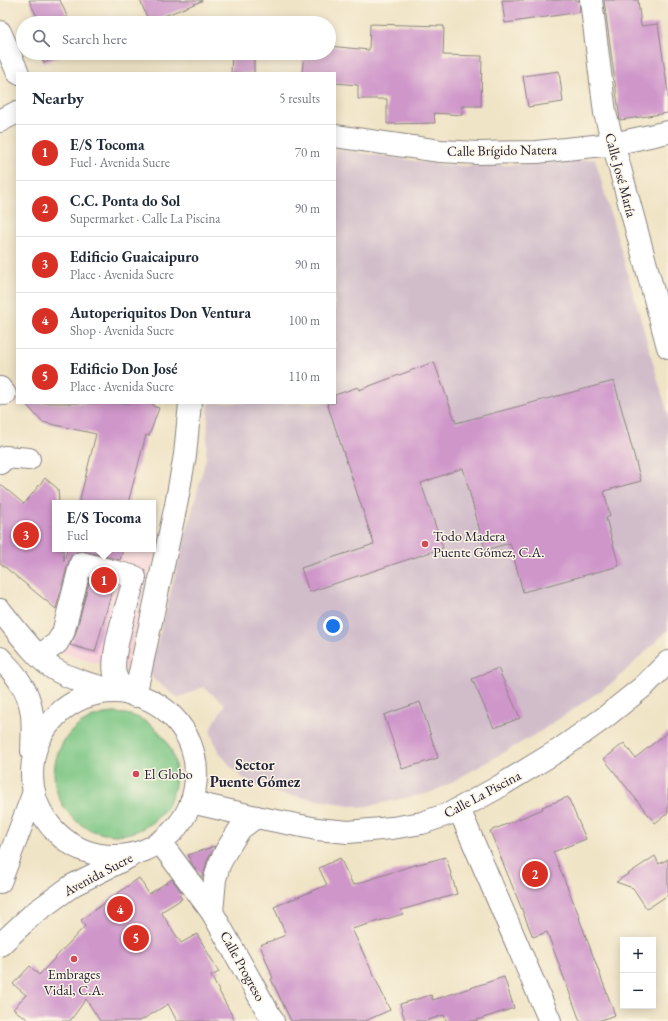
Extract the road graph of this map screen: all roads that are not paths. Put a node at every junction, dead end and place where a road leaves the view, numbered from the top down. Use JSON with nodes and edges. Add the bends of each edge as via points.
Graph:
{"nodes":[{"id":1,"x":591,"y":0,"type":"edge"},
{"id":2,"x":0,"y":32,"type":"edge"},
{"id":3,"x":18,"y":72,"type":"edge"},
{"id":4,"x":16,"y":113,"type":"edge"},
{"id":5,"x":0,"y":121,"type":"edge"},
{"id":6,"x":668,"y":132,"type":"edge"},
{"id":7,"x":336,"y":136,"type":"edge"},
{"id":8,"x":613,"y":144,"type":"junction"},
{"id":9,"x":668,"y":347,"type":"edge"},
{"id":10,"x":190,"y":404,"type":"edge"},
{"id":11,"x":29,"y":459,"type":"dead end"},
{"id":12,"x":0,"y":463,"type":"edge"},
{"id":13,"x":0,"y":610,"type":"edge"},
{"id":14,"x":39,"y":656,"type":"junction"},
{"id":15,"x":0,"y":658,"type":"edge"},
{"id":16,"x":668,"y":662,"type":"edge"},
{"id":17,"x":130,"y":694,"type":"junction"},
{"id":18,"x":33,"y":783,"type":"junction"},
{"id":19,"x":191,"y":802,"type":"junction"},
{"id":20,"x":459,"y":809,"type":"junction"},
{"id":21,"x":256,"y":817,"type":"junction"},
{"id":22,"x":151,"y":847,"type":"junction"},
{"id":23,"x":0,"y":882,"type":"edge"},
{"id":24,"x":212,"y":912,"type":"junction"},
{"id":25,"x":0,"y":945,"type":"edge"},
{"id":26,"x":273,"y":1021,"type":"edge"},
{"id":27,"x":550,"y":1021,"type":"edge"}],
"edges":[{"from":1,"to":8,"type":"street","name":"Calle José María","via":[[605,113]]},
{"from":2,"to":3,"type":"street"},
{"from":4,"to":5,"type":"street"},
{"from":6,"to":8,"type":"street","name":"Calle Brígido Natera"},
{"from":7,"to":8,"type":"street","name":"Calle Brígido Natera","via":[[440,151],[478,153],[537,152]]},
{"from":8,"to":9,"type":"street","name":"Calle José María"},
{"from":10,"to":17,"type":"street","via":[[185,456],[176,505]]},
{"from":11,"to":12,"type":"street","via":[[5,457]]},
{"from":13,"to":14,"type":"street"},
{"from":14,"to":17,"type":"street","via":[[53,669],[69,677]]},
{"from":14,"to":17,"type":"street","via":[[60,640],[81,563],[135,577],[114,662],[115,674]]},
{"from":15,"to":18,"type":"street","via":[[20,681],[31,702]]},
{"from":16,"to":20,"type":"street","name":"Calle La Piscina","via":[[644,686],[559,750]]},
{"from":17,"to":18,"type":"street","via":[[105,693],[86,697],[68,706],[53,719],[42,735],[35,753]]},
{"from":17,"to":19,"type":"street","via":[[162,708],[176,721],[187,737],[194,756],[196,775]]},
{"from":18,"to":22,"type":"street","via":[[41,811],[66,841],[83,850],[103,855],[122,855]]},
{"from":18,"to":23,"type":"street"},
{"from":19,"to":21,"type":"street","name":"Calle La Piscina"},
{"from":19,"to":22,"type":"street","via":[[175,829]]},
{"from":20,"to":21,"type":"street","name":"Calle La Piscina","via":[[422,823],[348,832],[316,829]]},
{"from":20,"to":27,"type":"street"},
{"from":21,"to":24,"type":"street","via":[[240,829],[219,864]]},
{"from":22,"to":24,"type":"street","name":"Calle Progreso"},
{"from":22,"to":25,"type":"street","name":"Avenida Sucre","via":[[73,885],[33,914]]},
{"from":24,"to":26,"type":"street","name":"Calle Progreso"}]}
